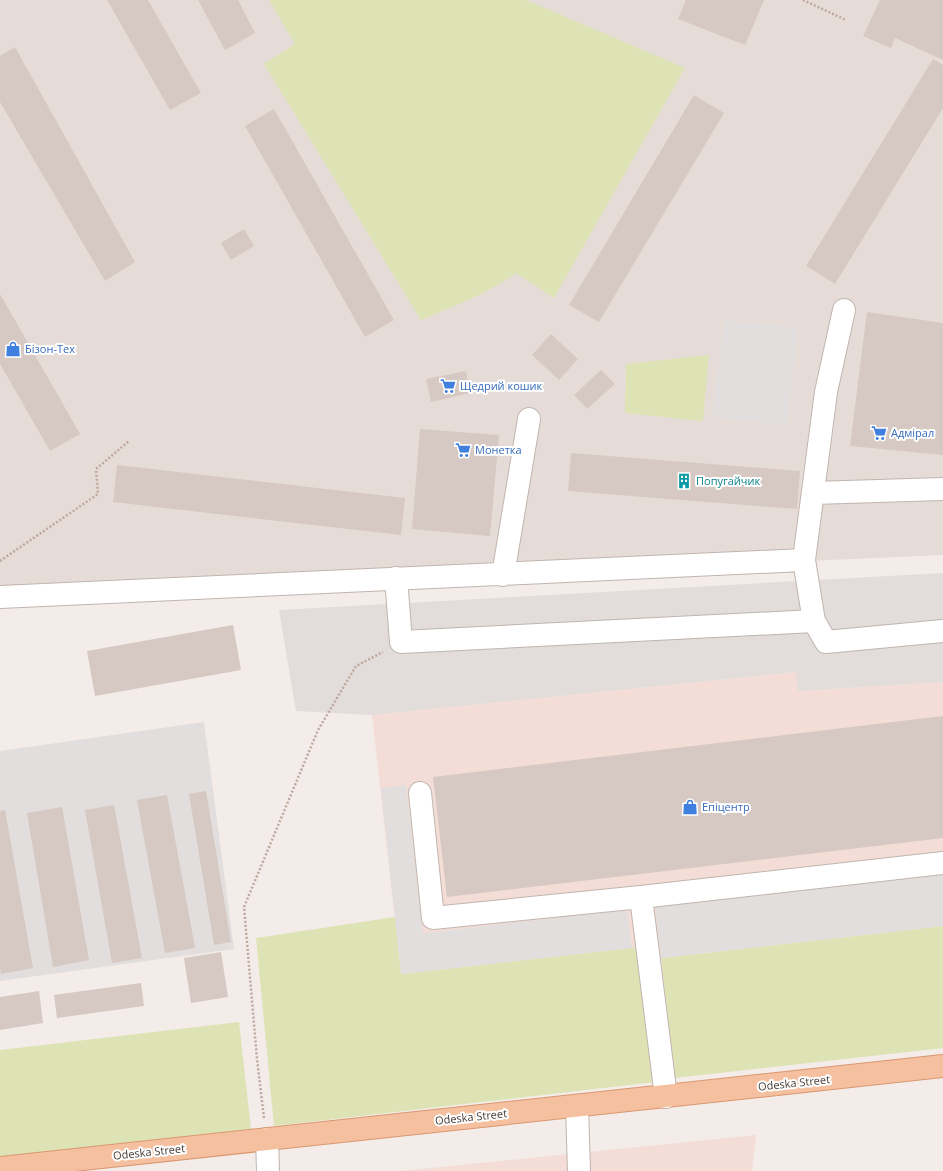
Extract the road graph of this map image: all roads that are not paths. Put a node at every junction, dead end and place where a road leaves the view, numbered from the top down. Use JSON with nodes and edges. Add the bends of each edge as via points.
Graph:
{"nodes":[{"id":1,"x":844,"y":310,"type":"dead end"},
{"id":2,"x":529,"y":419,"type":"dead end"},
{"id":3,"x":943,"y":489,"type":"edge"},
{"id":4,"x":813,"y":493,"type":"junction"},
{"id":5,"x":804,"y":560,"type":"junction"},
{"id":6,"x":503,"y":575,"type":"junction"},
{"id":7,"x":396,"y":578,"type":"junction"},
{"id":8,"x":0,"y":597,"type":"edge"},
{"id":9,"x":814,"y":621,"type":"junction"},
{"id":10,"x":943,"y":631,"type":"edge"},
{"id":11,"x":420,"y":793,"type":"dead end"},
{"id":12,"x":943,"y":863,"type":"edge"},
{"id":13,"x":641,"y":897,"type":"junction"},
{"id":14,"x":943,"y":1066,"type":"edge"},
{"id":15,"x":666,"y":1097,"type":"junction"},
{"id":16,"x":577,"y":1106,"type":"junction"},
{"id":17,"x":267,"y":1139,"type":"junction"},
{"id":18,"x":0,"y":1168,"type":"edge"},
{"id":19,"x":268,"y":1171,"type":"edge"},
{"id":20,"x":579,"y":1171,"type":"edge"}],
"edges":[{"from":1,"to":4,"type":"street","via":[[826,392]]},
{"from":2,"to":6,"type":"street"},
{"from":3,"to":4,"type":"street"},
{"from":4,"to":5,"type":"street"},
{"from":5,"to":6,"type":"street"},
{"from":5,"to":9,"type":"street"},
{"from":6,"to":7,"type":"street"},
{"from":7,"to":8,"type":"street"},
{"from":7,"to":9,"type":"street","via":[[401,642]]},
{"from":9,"to":10,"type":"street","via":[[826,642]]},
{"from":11,"to":13,"type":"street","via":[[433,918]]},
{"from":12,"to":13,"type":"street"},
{"from":13,"to":15,"type":"street"},
{"from":14,"to":15,"type":"main road","name":"Odeska Street"},
{"from":15,"to":16,"type":"main road","name":"Odeska Street"},
{"from":16,"to":17,"type":"main road","name":"Odeska Street"},
{"from":16,"to":20,"type":"street"},
{"from":17,"to":18,"type":"main road","name":"Odeska Street"},
{"from":17,"to":19,"type":"street"}]}
